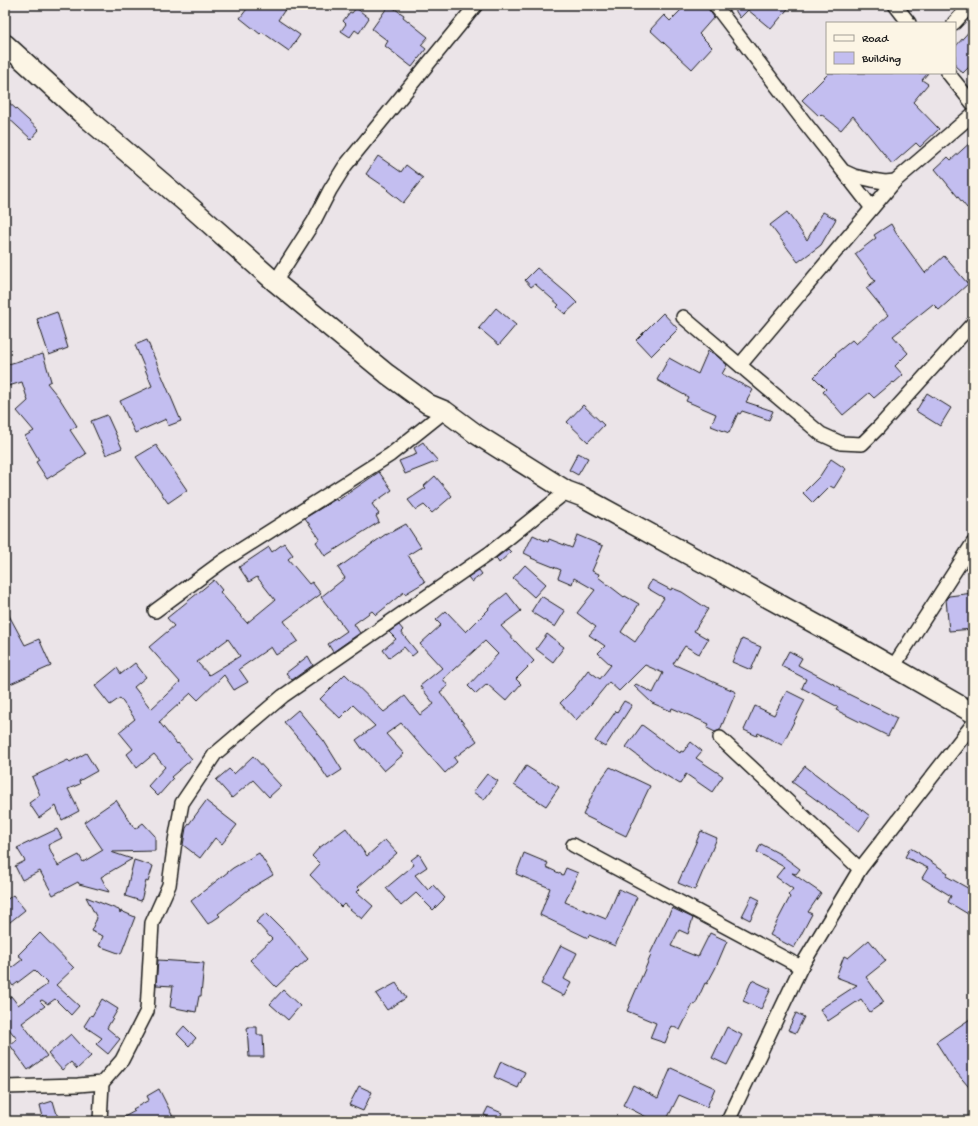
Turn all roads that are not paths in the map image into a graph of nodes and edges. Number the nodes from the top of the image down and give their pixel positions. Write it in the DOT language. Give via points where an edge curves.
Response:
graph roads {
  1 [pos="476,5"];
  2 [pos="715,5"];
  3 [pos="895,5"];
  4 [pos="972,5"];
  5 [pos="908,22"];
  6 [pos="955,22"];
  7 [pos="5,44"];
  8 [pos="949,74"];
  9 [pos="973,104"];
  10 [pos="973,114"];
  11 [pos="843,171"];
  12 [pos="895,181"];
  13 [pos="872,208"];
  14 [pos="275,282"];
  15 [pos="683,317"];
  16 [pos="973,323"];
  17 [pos="740,365"];
  18 [pos="445,412"];
  19 [pos="567,491"];
  20 [pos="973,543"];
  21 [pos="154,611"];
  22 [pos="893,667"];
  23 [pos="973,713"];
  24 [pos="973,724"];
  25 [pos="720,738"];
  26 [pos="573,845"];
  27 [pos="860,869"];
  28 [pos="801,967"];
  29 [pos="102,1083"];
  30 [pos="5,1087"];
  31 [pos="100,1121"];
  32 [pos="728,1121"];
  1 -- 14 [label="street" via="345,166"];
  2 -- 11 [label="street"];
  3 -- 5 [label="street"];
  4 -- 6 [label="street"];
  7 -- 14 [label="main road"];
  8 -- 9 [label="street"];
  10 -- 12 [label="street"];
  11 -- 12 [label="street" via="872,180"];
  11 -- 13 [label="street"];
  12 -- 13 [label="street"];
  13 -- 17 [label="street"];
  14 -- 18 [label="main road" via="386,374 428,404"];
  15 -- 17 [label="street"];
  16 -- 17 [label="street" via="862,444 841,443 821,434"];
  18 -- 19 [label="main road"];
  18 -- 21 [label="street" via="390,455 223,561"];
  19 -- 22 [label="main road" via="583,497"];
  19 -- 29 [label="street" via="491,552 284,696 214,754 182,803 169,885 152,923 147,1011 122,1060"];
  20 -- 22 [label="street"];
  22 -- 23 [label="main road"];
  24 -- 27 [label="street"];
  25 -- 27 [label="street"];
  26 -- 28 [label="street"];
  27 -- 28 [label="street"];
  28 -- 32 [label="street"];
  29 -- 30 [label="street"];
  29 -- 31 [label="street"];
}
